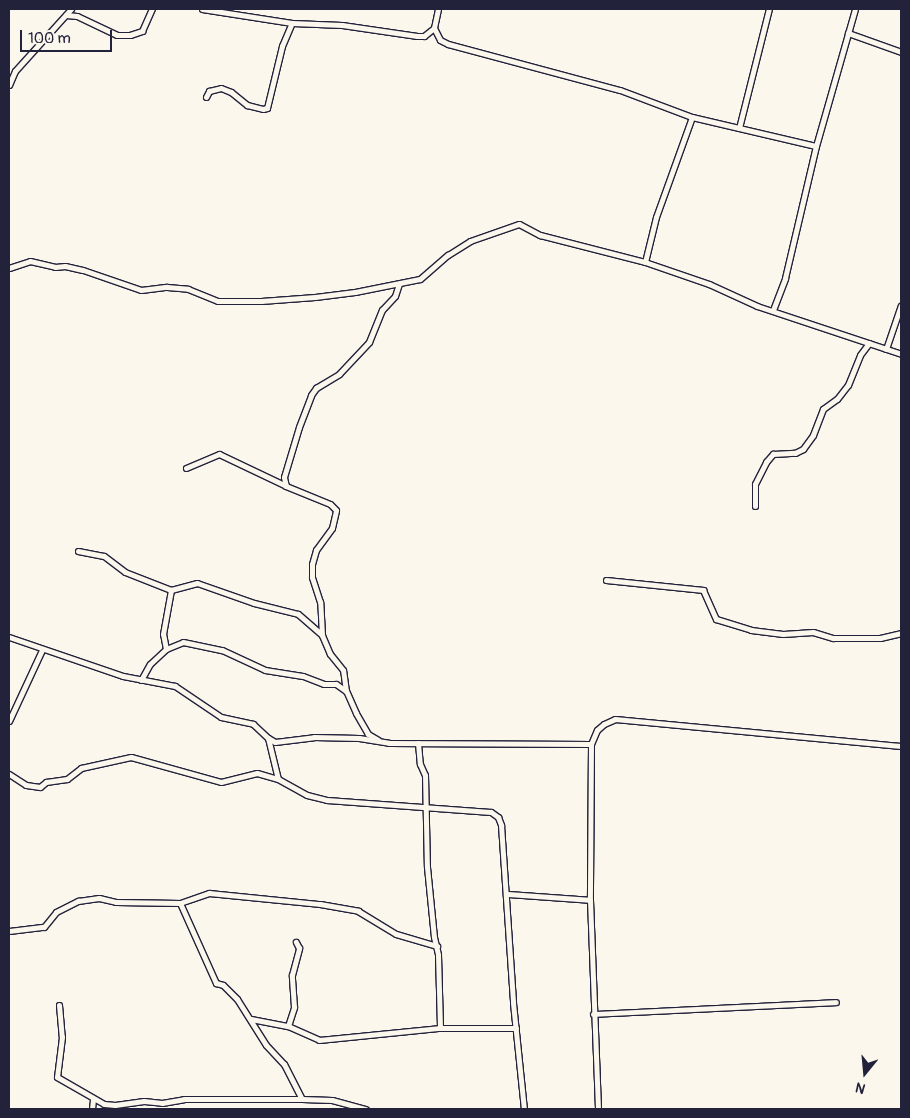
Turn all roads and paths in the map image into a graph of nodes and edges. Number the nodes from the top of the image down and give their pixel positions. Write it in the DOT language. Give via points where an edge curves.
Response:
graph roads {
  1 [pos="70,9"];
  2 [pos="152,9"];
  3 [pos="202,9"];
  4 [pos="438,9"];
  5 [pos="769,9"];
  6 [pos="854,9"];
  7 [pos="66,15"];
  8 [pos="292,23"];
  9 [pos="434,28"];
  10 [pos="848,34"];
  11 [pos="901,52"];
  12 [pos="9,85"];
  13 [pos="206,97"];
  14 [pos="692,117"];
  15 [pos="739,128"];
  16 [pos="816,146"];
  17 [pos="644,262"];
  18 [pos="9,268"];
  19 [pos="399,284"];
  20 [pos="901,305"];
  21 [pos="773,310"];
  22 [pos="869,343"];
  23 [pos="886,349"];
  24 [pos="901,354"];
  25 [pos="186,468"];
  26 [pos="286,486"];
  27 [pos="755,506"];
  28 [pos="78,552"];
  29 [pos="606,580"];
  30 [pos="171,590"];
  31 [pos="901,633"];
  32 [pos="322,635"];
  33 [pos="9,637"];
  34 [pos="166,649"];
  35 [pos="42,650"];
  36 [pos="141,680"];
  37 [pos="346,691"];
  38 [pos="9,721"];
  39 [pos="268,738"];
  40 [pos="380,741"];
  41 [pos="418,743"];
  42 [pos="591,744"];
  43 [pos="901,746"];
  44 [pos="9,774"];
  45 [pos="278,779"];
  46 [pos="425,806"];
  47 [pos="507,894"];
  48 [pos="590,900"];
  49 [pos="180,903"];
  50 [pos="9,931"];
  51 [pos="296,942"];
  52 [pos="437,946"];
  53 [pos="836,1002"];
  54 [pos="59,1006"];
  55 [pos="593,1014"];
  56 [pos="250,1019"];
  57 [pos="288,1026"];
  58 [pos="440,1028"];
  59 [pos="516,1028"];
  60 [pos="302,1099"];
  61 [pos="93,1100"];
  62 [pos="92,1109"];
  63 [pos="366,1109"];
  64 [pos="524,1109"];
  65 [pos="598,1109"];
  1 -- 7 [label="street"];
  2 -- 7 [label="street" via="142,31 130,35 117,35 78,16"];
  3 -- 8 [label="street"];
  4 -- 9 [label="street"];
  5 -- 15 [label="street"];
  6 -- 10 [label="street"];
  7 -- 12 [label="street" via="15,71"];
  8 -- 9 [label="street" via="342,24 417,36 424,36"];
  8 -- 13 [label="street" via="282,46 267,108 263,110 247,105 221,88 208,91"];
  9 -- 14 [label="street" via="440,40 448,44 620,90"];
  10 -- 11 [label="street"];
  10 -- 16 [label="street"];
  14 -- 15 [label="street"];
  14 -- 17 [label="street" via="656,217"];
  15 -- 16 [label="street"];
  16 -- 21 [label="street" via="785,278"];
  17 -- 19 [label="street" via="540,235 519,224 470,241 420,279"];
  17 -- 21 [label="street"];
  18 -- 19 [label="street" via="30,261 65,266 141,290 188,289 218,301 315,297"];
  19 -- 26 [label="street" via="395,296 382,310 369,342 339,374 316,388 311,395 288,462 284,477"];
  20 -- 23 [label="street"];
  21 -- 22 [label="street"];
  22 -- 23 [label="street"];
  22 -- 27 [label="street" via="860,355 848,386 838,399 823,409 813,436 804,449 795,454 773,454 766,462 755,484"];
  23 -- 24 [label="street"];
  25 -- 26 [label="street" via="219,454"];
  26 -- 32 [label="street" via="330,504 336,510 332,528 316,550 312,564 312,577 320,602"];
  28 -- 30 [label="street" via="104,556 125,572"];
  29 -- 31 [label="street" via="703,590 716,619 751,630 783,634 813,632 833,638 880,638"];
  30 -- 32 [label="street" via="197,583 298,614"];
  30 -- 34 [label="street" via="163,634"];
  32 -- 37 [label="street" via="330,654 343,670"];
  33 -- 35 [label="street"];
  34 -- 36 [label="street" via="150,664"];
  34 -- 37 [label="street" via="183,642 222,650 265,670 336,684"];
  35 -- 36 [label="street"];
  35 -- 38 [label="street"];
  36 -- 39 [label="street" via="175,686 221,717 253,724"];
  37 -- 40 [label="street" via="368,734"];
  39 -- 40 [label="street" via="275,742 314,737"];
  39 -- 45 [label="street"];
  40 -- 41 [label="street"];
  41 -- 42 [label="street"];
  41 -- 46 [label="street" via="420,764 425,775"];
  42 -- 43 [label="street" via="597,730 615,719"];
  42 -- 48 [label="street"];
  44 -- 45 [label="street" via="26,785 40,787 46,782 67,779 80,768 130,757 221,782 257,773"];
  45 -- 46 [label="street" via="307,795 327,800"];
  46 -- 47 [label="street" via="491,812 498,817"];
  46 -- 52 [label="street" via="428,876"];
  47 -- 48 [label="street"];
  47 -- 59 [label="street"];
  48 -- 55 [label="street"];
  49 -- 50 [label="street" via="116,902 99,898 78,901 56,912 44,927"];
  49 -- 52 [label="street" via="209,893 320,904 358,911 396,934"];
  49 -- 56 [label="street" via="216,982 237,999"];
  51 -- 57 [label="street" via="299,948 292,975 294,1007"];
  52 -- 58 [label="street"];
  53 -- 55 [label="street"];
  54 -- 61 [label="street" via="62,1037 57,1077"];
  55 -- 65 [label="street"];
  56 -- 57 [label="street"];
  56 -- 60 [label="street" via="266,1045 284,1064"];
  57 -- 58 [label="street" via="319,1040"];
  58 -- 59 [label="street"];
  59 -- 64 [label="street"];
  60 -- 61 [label="street" via="184,1099 115,1105"];
  60 -- 63 [label="street" via="332,1100"];
  61 -- 62 [label="street"];
}
